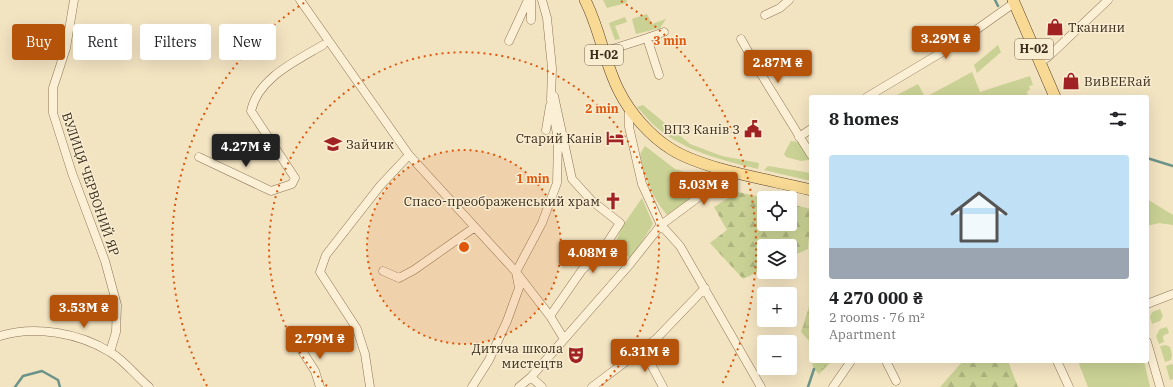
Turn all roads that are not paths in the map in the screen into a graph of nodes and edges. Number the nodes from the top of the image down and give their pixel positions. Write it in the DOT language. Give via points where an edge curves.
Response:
graph roads {
  1 [pos="74,0"];
  2 [pos="300,0"];
  3 [pos="528,0"];
  4 [pos="531,0"];
  5 [pos="542,0"];
  6 [pos="585,0"];
  7 [pos="789,0"];
  8 [pos="1108,0"];
  9 [pos="1014,1"];
  10 [pos="765,15"];
  11 [pos="531,20"];
  12 [pos="664,32"];
  13 [pos="647,38"];
  14 [pos="741,39"];
  15 [pos="509,41"];
  16 [pos="323,45"];
  17 [pos="603,52"];
  18 [pos="1039,62"];
  19 [pos="659,75"];
  20 [pos="551,88"];
  21 [pos="870,95"];
  22 [pos="1053,95"];
  23 [pos="551,100"];
  24 [pos="629,108"];
  25 [pos="546,130"];
  26 [pos="809,130"];
  27 [pos="799,137"];
  28 [pos="809,152"];
  29 [pos="409,155"];
  30 [pos="199,157"];
  31 [pos="734,171"];
  32 [pos="809,190"];
  33 [pos="661,225"];
  34 [pos="476,226"];
  35 [pos="382,271"];
  36 [pos="516,272"];
  37 [pos="705,288"];
  38 [pos="1173,294"];
  39 [pos="1149,303"];
  40 [pos="550,316"];
  41 [pos="0,336"];
  42 [pos="564,338"];
  43 [pos="297,342"];
  44 [pos="1149,349"];
  45 [pos="641,350"];
  46 [pos="110,352"];
  47 [pos="850,363"];
  48 [pos="887,363"];
  49 [pos="1058,363"];
  50 [pos="531,377"];
  51 [pos="896,381"];
  52 [pos="149,387"];
  53 [pos="320,387"];
  54 [pos="370,387"];
  55 [pos="472,387"];
  56 [pos="519,387"];
  57 [pos="542,387"];
  58 [pos="592,387"];
  59 [pos="663,387"];
  60 [pos="761,387"];
  61 [pos="833,387"];
  62 [pos="1069,387"];
  63 [pos="1160,387"];
  1 -- 46 [label="street, ВУЛИЦЯ ЧЕРВОНИЙ ЯР" via="66,48 53,88 53,113 72,173 105,260 117,305 116,332"];
  2 -- 29 [label="street"];
  3 -- 15 [label="street"];
  4 -- 11 [label="street"];
  5 -- 20 [label="street" via="547,18 552,68"];
  6 -- 17 [label="main road, Н-02"];
  7 -- 10 [label="street" via="780,8"];
  8 -- 18 [label="street" via="1048,57"];
  9 -- 18 [label="main road, Н-02"];
  9 -- 21 [label="street" via="959,42"];
  12 -- 13 [label="street"];
  13 -- 17 [label="street"];
  13 -- 19 [label="street"];
  14 -- 27 [label="street"];
  16 -- 30 [label="street" via="279,71 254,99 251,111 296,178 292,184 271,190"];
  17 -- 24 [label="main road, Н-02"];
  18 -- 22 [label="main road, Н-02"];
  20 -- 23 [label="street"];
  20 -- 40 [label="street" via="557,104 572,179 592,201 620,223 604,248 582,270"];
  23 -- 25 [label="street"];
  23 -- 36 [label="street" via="558,140 557,183 542,223"];
  24 -- 31 [label="main road, Н-02" via="652,133 672,149"];
  24 -- 33 [label="street" via="629,127 642,184"];
  26 -- 27 [label="street"];
  27 -- 28 [label="street"];
  29 -- 34 [label="street"];
  29 -- 54 [label="street" via="380,186 326,255 320,272 357,329 365,354"];
  31 -- 32 [label="main road, Н-02"];
  31 -- 33 [label="street"];
  33 -- 37 [label="street" via="680,246"];
  33 -- 42 [label="street"];
  34 -- 35 [label="street" via="399,278"];
  34 -- 36 [label="street"];
  36 -- 40 [label="street"];
  36 -- 55 [label="street" via="519,288 507,321 489,360"];
  37 -- 45 [label="street" via="656,339"];
  37 -- 60 [label="street"];
  38 -- 39 [label="street"];
  40 -- 42 [label="street"];
  41 -- 46 [label="street" via="16,331 43,332 78,338"];
  42 -- 50 [label="street"];
  43 -- 53 [label="street" via="315,370"];
  44 -- 63 [label="street"];
  45 -- 58 [label="street"];
  45 -- 59 [label="street"];
  46 -- 52 [label="street"];
  47 -- 61 [label="street"];
  48 -- 51 [label="street"];
  49 -- 62 [label="street"];
  50 -- 56 [label="street"];
  50 -- 57 [label="street"];
}
